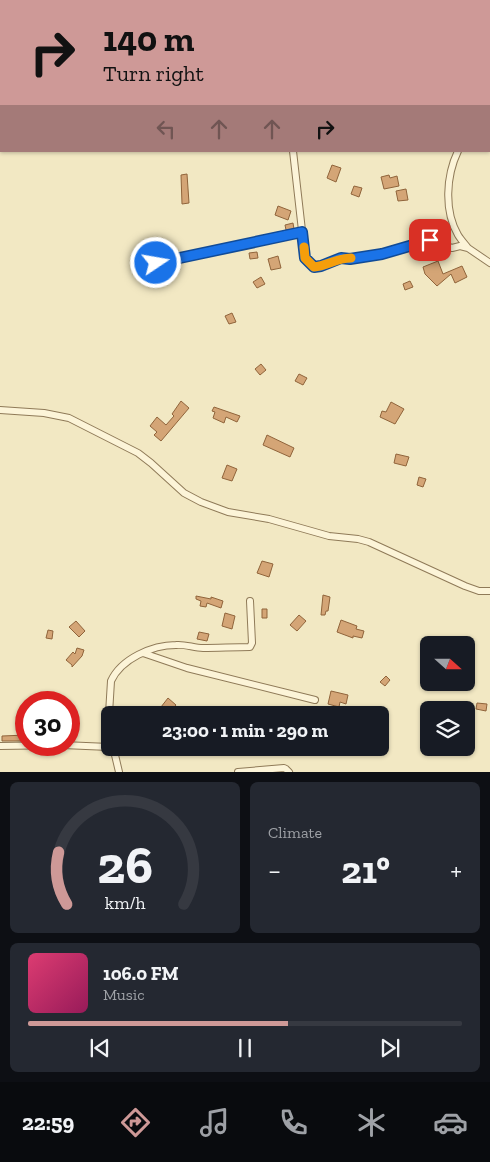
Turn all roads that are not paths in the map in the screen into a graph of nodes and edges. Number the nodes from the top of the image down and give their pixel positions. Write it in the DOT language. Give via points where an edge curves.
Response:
graph roads {
  1 [pos="293,152"];
  2 [pos="458,152"];
  3 [pos="302,232"];
  4 [pos="468,248"];
  5 [pos="156,263"];
  6 [pos="490,263"];
  7 [pos="0,410"];
  8 [pos="490,591"];
  9 [pos="250,601"];
  10 [pos="143,653"];
  11 [pos="315,700"];
  12 [pos="110,706"];
  13 [pos="0,746"];
  14 [pos="101,747"];
  15 [pos="115,756"];
  16 [pos="119,772"];
  17 [pos="238,772"];
  18 [pos="289,772"];
  1 -- 3 [label="street"];
  2 -- 4 [label="street" via="448,192 449,206 458,236"];
  3 -- 4 [label="street" via="305,258 314,267 341,258 382,254 430,240 452,248"];
  3 -- 5 [label="street"];
  4 -- 6 [label="street"];
  7 -- 8 [label="street" via="69,418 138,453 184,493 228,512 269,518 329,536 369,542 465,586"];
  9 -- 10 [label="street" via="250,647 170,645"];
  10 -- 11 [label="street" via="187,668"];
  10 -- 12 [label="street" via="115,672 111,681"];
  13 -- 14 [label="street"];
  15 -- 16 [label="street"];
  17 -- 18 [label="street" via="286,768"];
}
